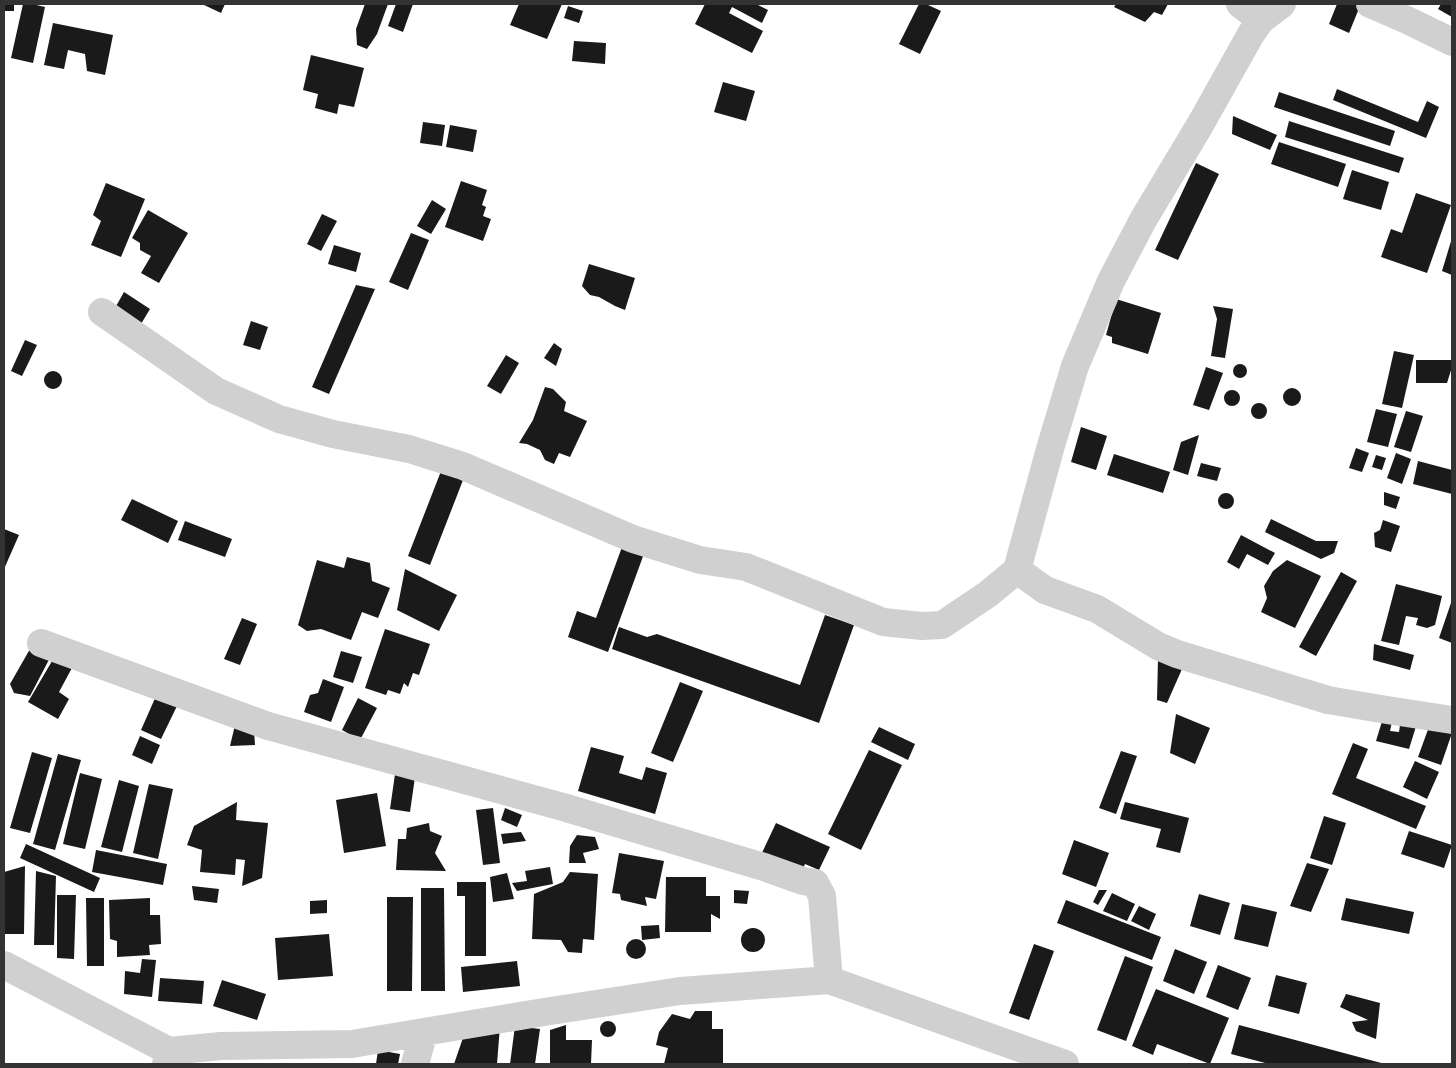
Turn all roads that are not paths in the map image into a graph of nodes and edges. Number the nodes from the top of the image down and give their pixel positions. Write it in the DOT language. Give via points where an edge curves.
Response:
graph roads {
  1 [pos="1370,4"];
  2 [pos="1261,9"];
  3 [pos="1452,42"];
  4 [pos="102,312"];
  5 [pos="1017,570"];
  6 [pos="42,643"];
  7 [pos="1452,720"];
  8 [pos="4,966"];
  9 [pos="829,980"];
  10 [pos="424,1032"];
  11 [pos="167,1058"];
  12 [pos="415,1064"];
  13 [pos="1065,1064"];
  1 -- 3 [label="street"];
  2 -- 5 [label="street" via="1251,34 1111,280 1075,366"];
  4 -- 5 [label="street" via="216,391 279,419 333,434 409,448 463,466 633,539 700,560 746,567 884,622 942,625"];
  5 -- 7 [label="street" via="1045,590 1097,609 1177,654 1328,700"];
  6 -- 9 [label="street" via="268,726 563,807 815,883 822,896"];
  8 -- 11 [label="street"];
  9 -- 10 [label="street" via="680,991"];
  9 -- 13 [label="street"];
  10 -- 11 [label="street" via="352,1044 221,1046"];
  10 -- 12 [label="street"];
}
